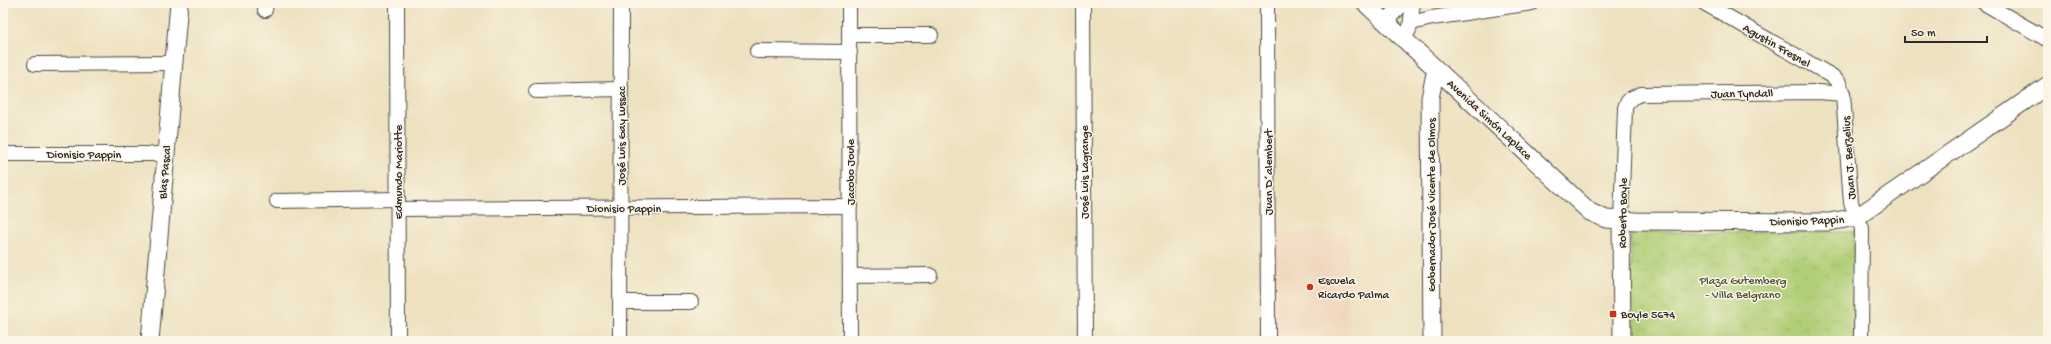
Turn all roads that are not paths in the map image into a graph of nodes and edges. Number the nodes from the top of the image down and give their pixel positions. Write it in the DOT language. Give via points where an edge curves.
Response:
graph roads {
  1 [pos="179,3"];
  2 [pos="397,3"];
  3 [pos="621,3"];
  4 [pos="849,3"];
  5 [pos="1083,3"];
  6 [pos="1267,3"];
  7 [pos="1365,3"];
  8 [pos="1404,3"];
  9 [pos="1413,3"];
  10 [pos="1532,3"];
  11 [pos="1704,3"];
  12 [pos="1987,4"];
  13 [pos="1385,22"];
  14 [pos="1411,24"];
  15 [pos="850,35"];
  16 [pos="931,36"];
  17 [pos="1403,39"];
  18 [pos="2048,40"];
  19 [pos="757,51"];
  20 [pos="850,52"];
  21 [pos="173,63"];
  22 [pos="35,64"];
  23 [pos="1436,70"];
  24 [pos="1820,70"];
  25 [pos="2048,85"];
  26 [pos="621,89"];
  27 [pos="536,91"];
  28 [pos="1813,92"];
  29 [pos="1641,94"];
  30 [pos="1844,94"];
  31 [pos="3,154"];
  32 [pos="166,154"];
  33 [pos="277,200"];
  34 [pos="398,204"];
  35 [pos="850,206"];
  36 [pos="621,208"];
  37 [pos="1857,217"];
  38 [pos="1621,220"];
  39 [pos="930,275"];
  40 [pos="850,276"];
  41 [pos="621,302"];
  42 [pos="691,302"];
  43 [pos="150,341"];
  44 [pos="398,341"];
  45 [pos="620,341"];
  46 [pos="850,341"];
  47 [pos="1085,341"];
  48 [pos="1268,341"];
  49 [pos="1432,341"];
  50 [pos="1622,341"];
  51 [pos="1861,341"];
  1 -- 21 [label="main road, Blas Pascal"];
  2 -- 34 [label="street, Edmundo Mariotte"];
  3 -- 26 [label="street, José Luis Gay Lussac"];
  4 -- 15 [label="street, Jacobo Joule"];
  5 -- 47 [label="street, José Luis Lagrange"];
  6 -- 48 [label="street, Juan D´alembert"];
  7 -- 13 [label="main road, Avenida Simón Laplace"];
  8 -- 13 [label="street"];
  9 -- 14 [label="street"];
  10 -- 14 [label="street" via="1432,18"];
  11 -- 24 [label="street, Agustin Fresnel"];
  12 -- 18 [label="street"];
  13 -- 17 [label="main road, Avenida Simón Laplace"];
  14 -- 17 [label="street"];
  15 -- 16 [label="street"];
  15 -- 20 [label="street, Jacobo Joule"];
  17 -- 23 [label="main road, Avenida Simón Laplace"];
  19 -- 20 [label="street"];
  20 -- 35 [label="street, Jacobo Joule"];
  21 -- 22 [label="street"];
  21 -- 32 [label="main road, Blas Pascal"];
  23 -- 38 [label="main road, Avenida Simón Laplace" via="1590,212 1600,218"];
  23 -- 49 [label="main road, Gobernador José Vicente de Olmos" via="1430,98"];
  24 -- 28 [label="street" via="1825,77 1825,83"];
  24 -- 30 [label="street, Agustin Fresnel" via="1836,80"];
  25 -- 37 [label="main road, Dionisio Pappin"];
  26 -- 27 [label="street"];
  26 -- 36 [label="street, José Luis Gay Lussac"];
  28 -- 29 [label="street, Juan Tyndall"];
  28 -- 30 [label="street, Juan Tyndall"];
  29 -- 38 [label="street, Roberto Boyle" via="1626,102 1625,108"];
  30 -- 37 [label="street, Juan J. Berzelius" via="1851,204"];
  31 -- 32 [label="street, Dionisio Pappin"];
  32 -- 43 [label="main road, Blas Pascal"];
  33 -- 34 [label="street, Dionisio Pappin"];
  34 -- 36 [label="street, Dionisio Pappin"];
  34 -- 44 [label="street, Edmundo Mariotte"];
  35 -- 36 [label="street, Dionisio Pappin"];
  35 -- 40 [label="street, Jacobo Joule"];
  36 -- 41 [label="street, José Luis Gay Lussac"];
  37 -- 38 [label="main road, Dionisio Pappin" via="1829,222"];
  37 -- 51 [label="street, Juan J. Berzelius" via="1862,228"];
  38 -- 50 [label="main road, Roberto Boyle"];
  39 -- 40 [label="street"];
  40 -- 46 [label="street, Jacobo Joule"];
  41 -- 42 [label="street"];
  41 -- 45 [label="street, José Luis Gay Lussac"];
}
